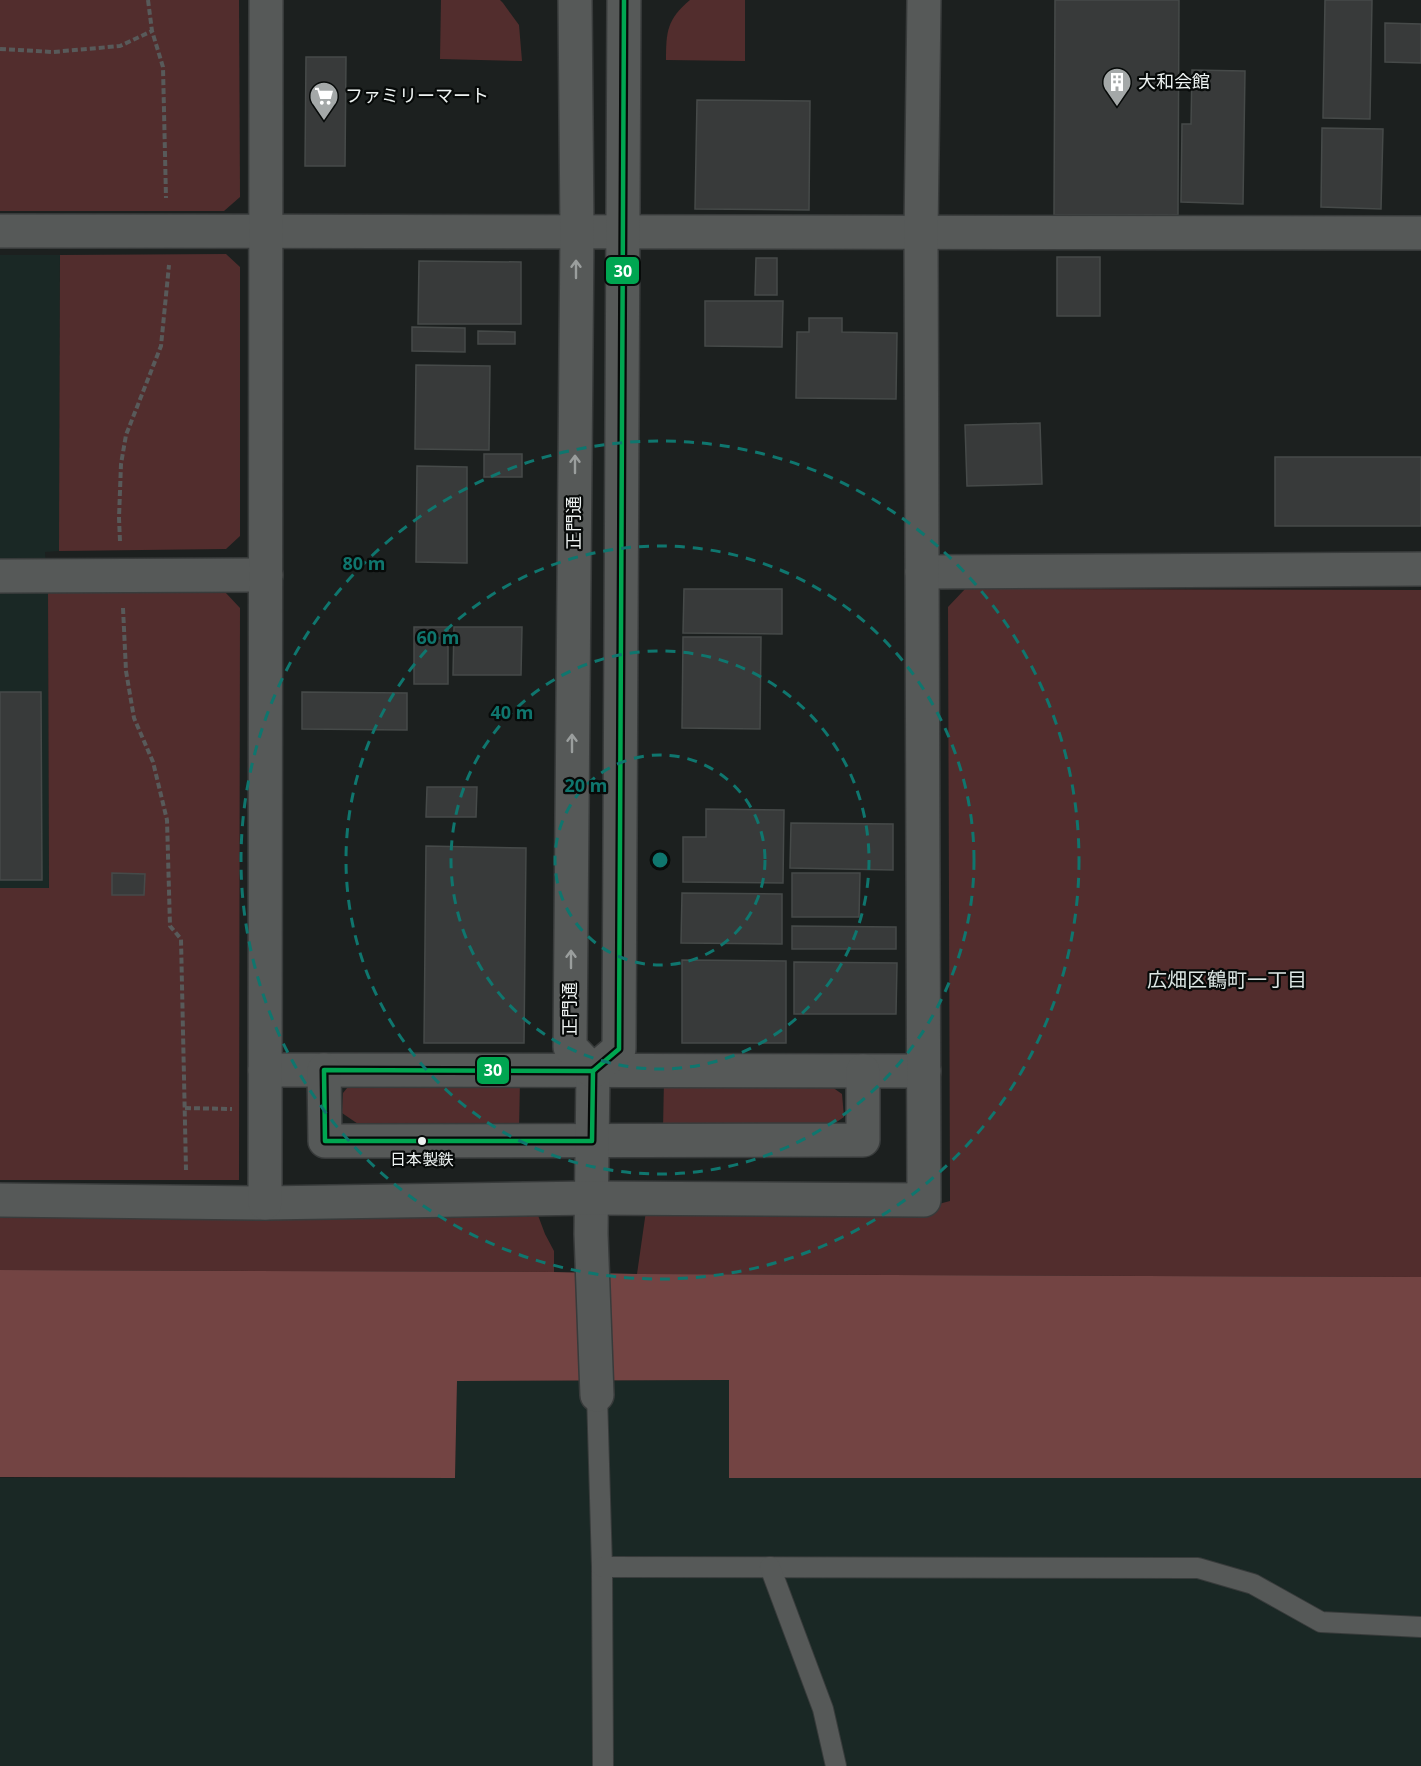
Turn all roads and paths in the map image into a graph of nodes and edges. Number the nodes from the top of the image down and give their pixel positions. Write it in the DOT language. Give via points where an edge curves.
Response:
graph roads {
  1 [pos="266,0"];
  2 [pos="575,0"];
  3 [pos="624,0"];
  4 [pos="924,0"];
  5 [pos="152,30"];
  6 [pos="0,49"];
  7 [pos="0,231"];
  8 [pos="266,231"];
  9 [pos="577,232"];
  10 [pos="623,232"];
  11 [pos="921,233"];
  12 [pos="1421,233"];
  13 [pos="1421,569"];
  14 [pos="922,572"];
  15 [pos="266,575"];
  16 [pos="0,576"];
  17 [pos="265,1070"];
  18 [pos="324,1070"];
  19 [pos="593,1071"];
  20 [pos="863,1071"];
  21 [pos="924,1071"];
  22 [pos="185,1108"];
  23 [pos="265,1110"];
  24 [pos="592,1142"];
  25 [pos="591,1198"];
  26 [pos="0,1200"];
  27 [pos="265,1203"];
  28 [pos="597,1395"];
  29 [pos="602,1567"];
  30 [pos="770,1567"];
  31 [pos="1421,1627"];
  32 [pos="603,1766"];
  33 [pos="836,1766"];
  1 -- 8 [label="street"];
  2 -- 9 [label="street, 正門通"];
  3 -- 10 [label="street"];
  4 -- 11 [label="street"];
  5 -- 6 [label="path" via="120,46 52,52"];
  7 -- 8 [label="street"];
  8 -- 9 [label="street"];
  8 -- 15 [label="street"];
  9 -- 10 [label="street"];
  19 -- 9 [label="street, 正門通, one-way" via="570,1047"];
  10 -- 11 [label="street"];
  10 -- 19 [label="street" via="619,1049"];
  11 -- 12 [label="street"];
  11 -- 14 [label="street"];
  13 -- 14 [label="street"];
  14 -- 21 [label="street"];
  15 -- 16 [label="street"];
  15 -- 17 [label="street"];
  17 -- 18 [label="street"];
  17 -- 23 [label="street"];
  18 -- 19 [label="street"];
  18 -- 24 [label="street" via="325,1142"];
  19 -- 20 [label="street"];
  19 -- 24 [label="street"];
  20 -- 21 [label="street"];
  20 -- 24 [label="street" via="863,1140"];
  21 -- 25 [label="street" via="924,1200"];
  22 -- 23 [label="path"];
  23 -- 27 [label="street"];
  24 -- 25 [label="street"];
  25 -- 27 [label="street"];
  25 -- 28 [label="street"];
  26 -- 27 [label="street"];
  28 -- 29 [label="lane"];
  29 -- 30 [label="lane"];
  29 -- 32 [label="lane"];
  30 -- 31 [label="lane" via="1198,1568 1253,1584 1321,1622"];
  30 -- 33 [label="lane" via="823,1709"];
}
